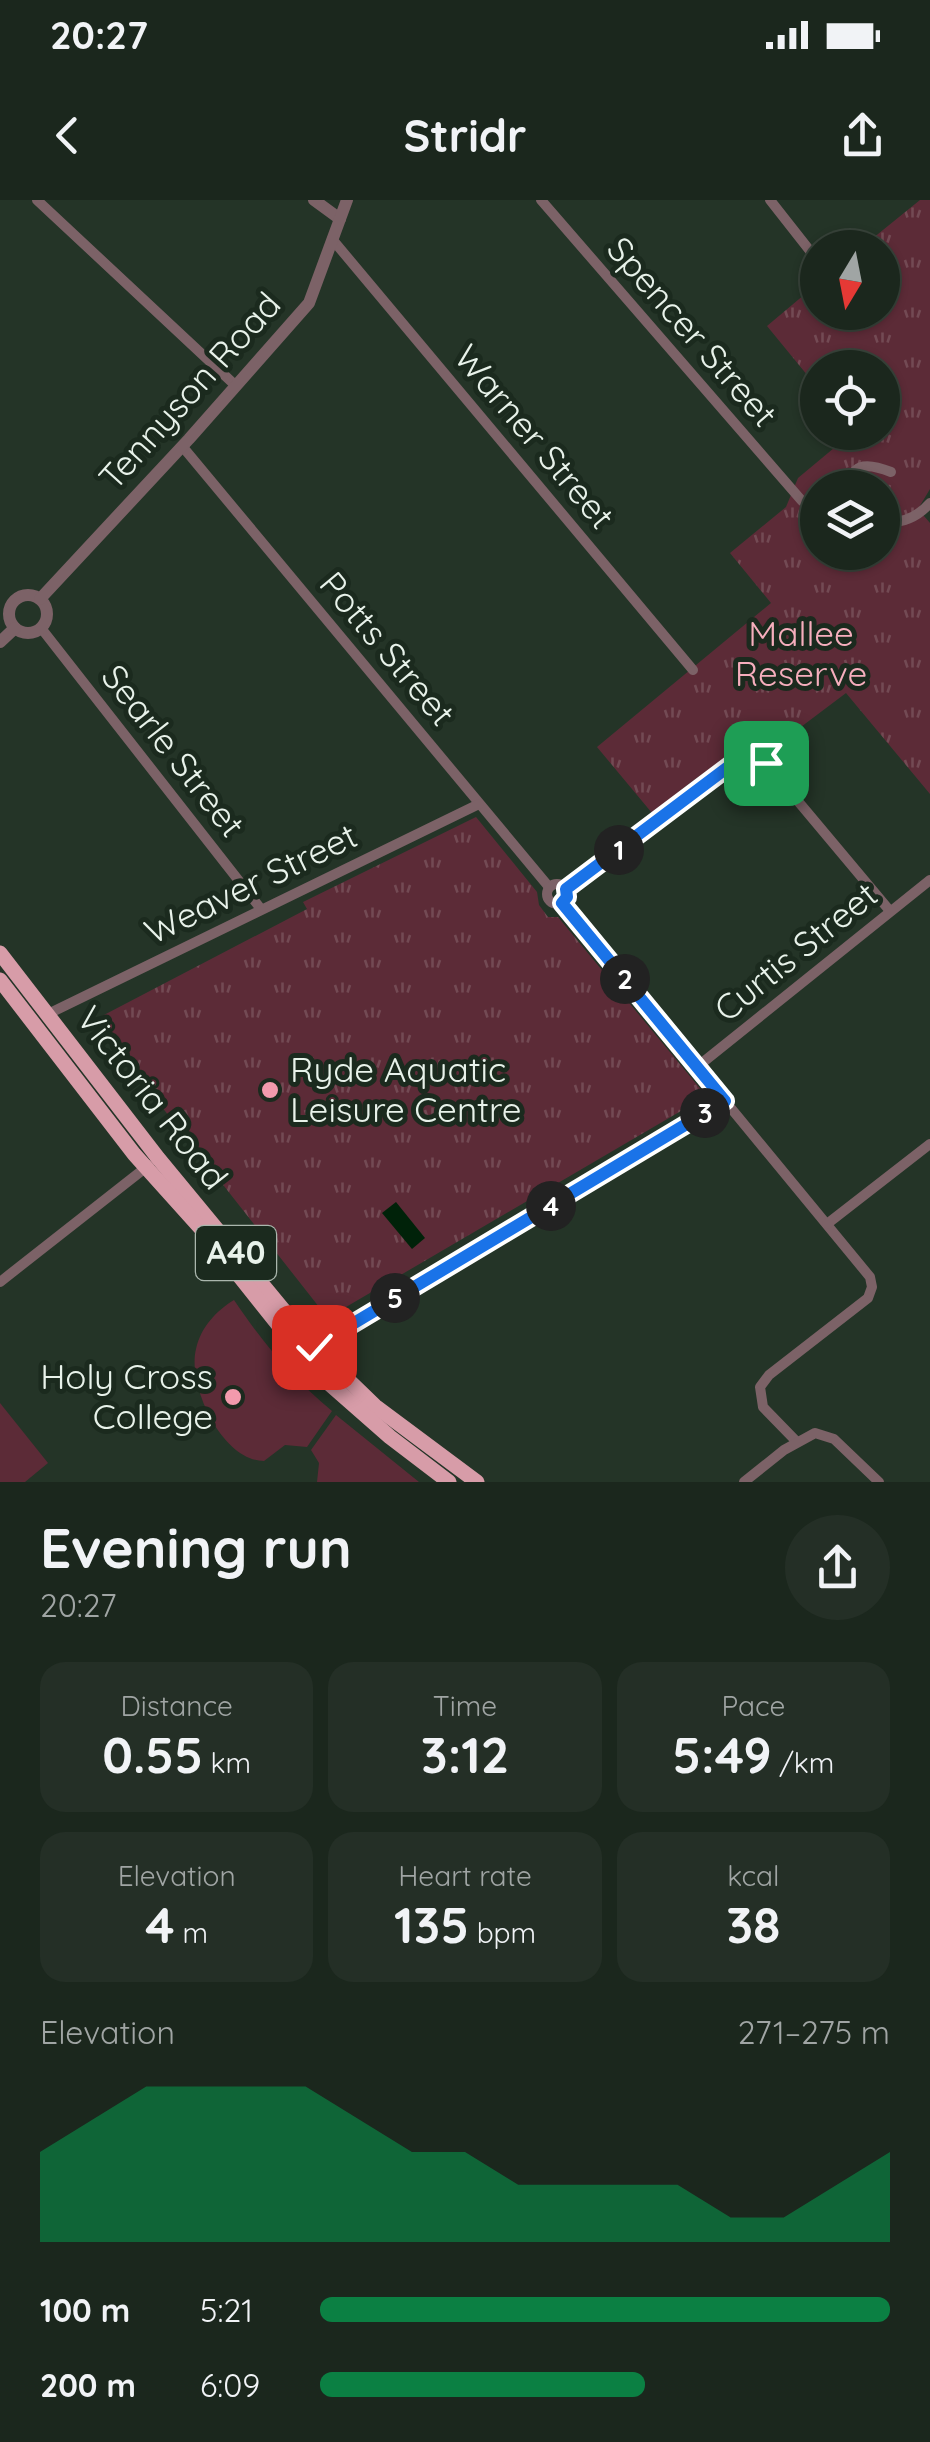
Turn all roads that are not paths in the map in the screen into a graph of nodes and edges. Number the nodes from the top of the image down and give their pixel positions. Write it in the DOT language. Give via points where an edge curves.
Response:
graph roads {
  1 [pos="37,200"];
  2 [pos="314,200"];
  3 [pos="347,200"];
  4 [pos="541,200"];
  5 [pos="770,200"];
  6 [pos="340,219"];
  7 [pos="800,238"];
  8 [pos="332,239"];
  9 [pos="235,385"];
  10 [pos="182,446"];
  11 [pos="855,470"];
  12 [pos="886,470"];
  13 [pos="800,499"];
  14 [pos="930,503"];
  15 [pos="900,521"];
  16 [pos="40,599"];
  17 [pos="15,628"];
  18 [pos="41,628"];
  19 [pos="0,642"];
  20 [pos="693,670"];
  21 [pos="479,804"];
  22 [pos="930,880"];
  23 [pos="550,887"];
  24 [pos="566,889"];
  25 [pos="562,903"];
  26 [pos="262,909"];
  27 [pos="890,912"];
  28 [pos="0,953"];
  29 [pos="0,980"];
  30 [pos="48,1014"];
  31 [pos="697,1068"];
  32 [pos="725,1101"];
  33 [pos="930,1144"];
  34 [pos="152,1163"];
  35 [pos="828,1224"];
  36 [pos="0,1282"];
  37 [pos="314,1347"];
  38 [pos="797,1442"];
  39 [pos="449,1482"];
  40 [pos="477,1482"];
  41 [pos="744,1482"];
  42 [pos="879,1482"];
  1 -- 9 [label="street"];
  2 -- 6 [label="street"];
  3 -- 6 [label="street, Tennyson Road"];
  4 -- 13 [label="street, Spencer Street"];
  5 -- 7 [label="street"];
  6 -- 8 [label="street, Tennyson Road"];
  8 -- 9 [label="street, Tennyson Road" via="309,303"];
  8 -- 20 [label="street, Warner Street"];
  9 -- 10 [label="street, Tennyson Road"];
  10 -- 16 [label="street, Tennyson Road"];
  10 -- 21 [label="street, Potts Street"];
  11 -- 12 [label="street" via="870,464"];
  14 -- 15 [label="street"];
  16 -- 17 [label="street" via="22,596 11,605"];
  16 -- 18 [label="street" via="46,609"];
  17 -- 18 [label="street"];
  17 -- 19 [label="street"];
  18 -- 26 [label="street, Searle Street"];
  21 -- 23 [label="street, Potts Street"];
  21 -- 26 [label="street, Weaver Street"];
  22 -- 27 [label="street, Curtis Street"];
  23 -- 24 [label="street"];
  23 -- 25 [label="street" via="550,901"];
  24 -- 25 [label="street"];
  24 -- 27 [label="street" via="740,758 754,756"];
  25 -- 31 [label="street"];
  26 -- 30 [label="street, Weaver Street"];
  27 -- 31 [label="street, Curtis Street"];
  28 -- 30 [label="highway, Victoria Road / A40"];
  29 -- 34 [label="highway, Victoria Road / A40"];
  30 -- 34 [label="highway, Victoria Road / A40"];
  31 -- 32 [label="street"];
  32 -- 35 [label="street"];
  32 -- 37 [label="street"];
  33 -- 35 [label="street"];
  34 -- 36 [label="street"];
  34 -- 37 [label="highway, Victoria Road / A40"];
  34 -- 39 [label="highway, Victoria Road / A40" via="316,1372"];
  35 -- 38 [label="street" via="868,1272 872,1287 868,1298 760,1387 762,1407"];
  37 -- 40 [label="highway, Victoria Road / A40" via="375,1406"];
  38 -- 41 [label="street"];
  38 -- 42 [label="street" via="815,1433 830,1436"];
}
